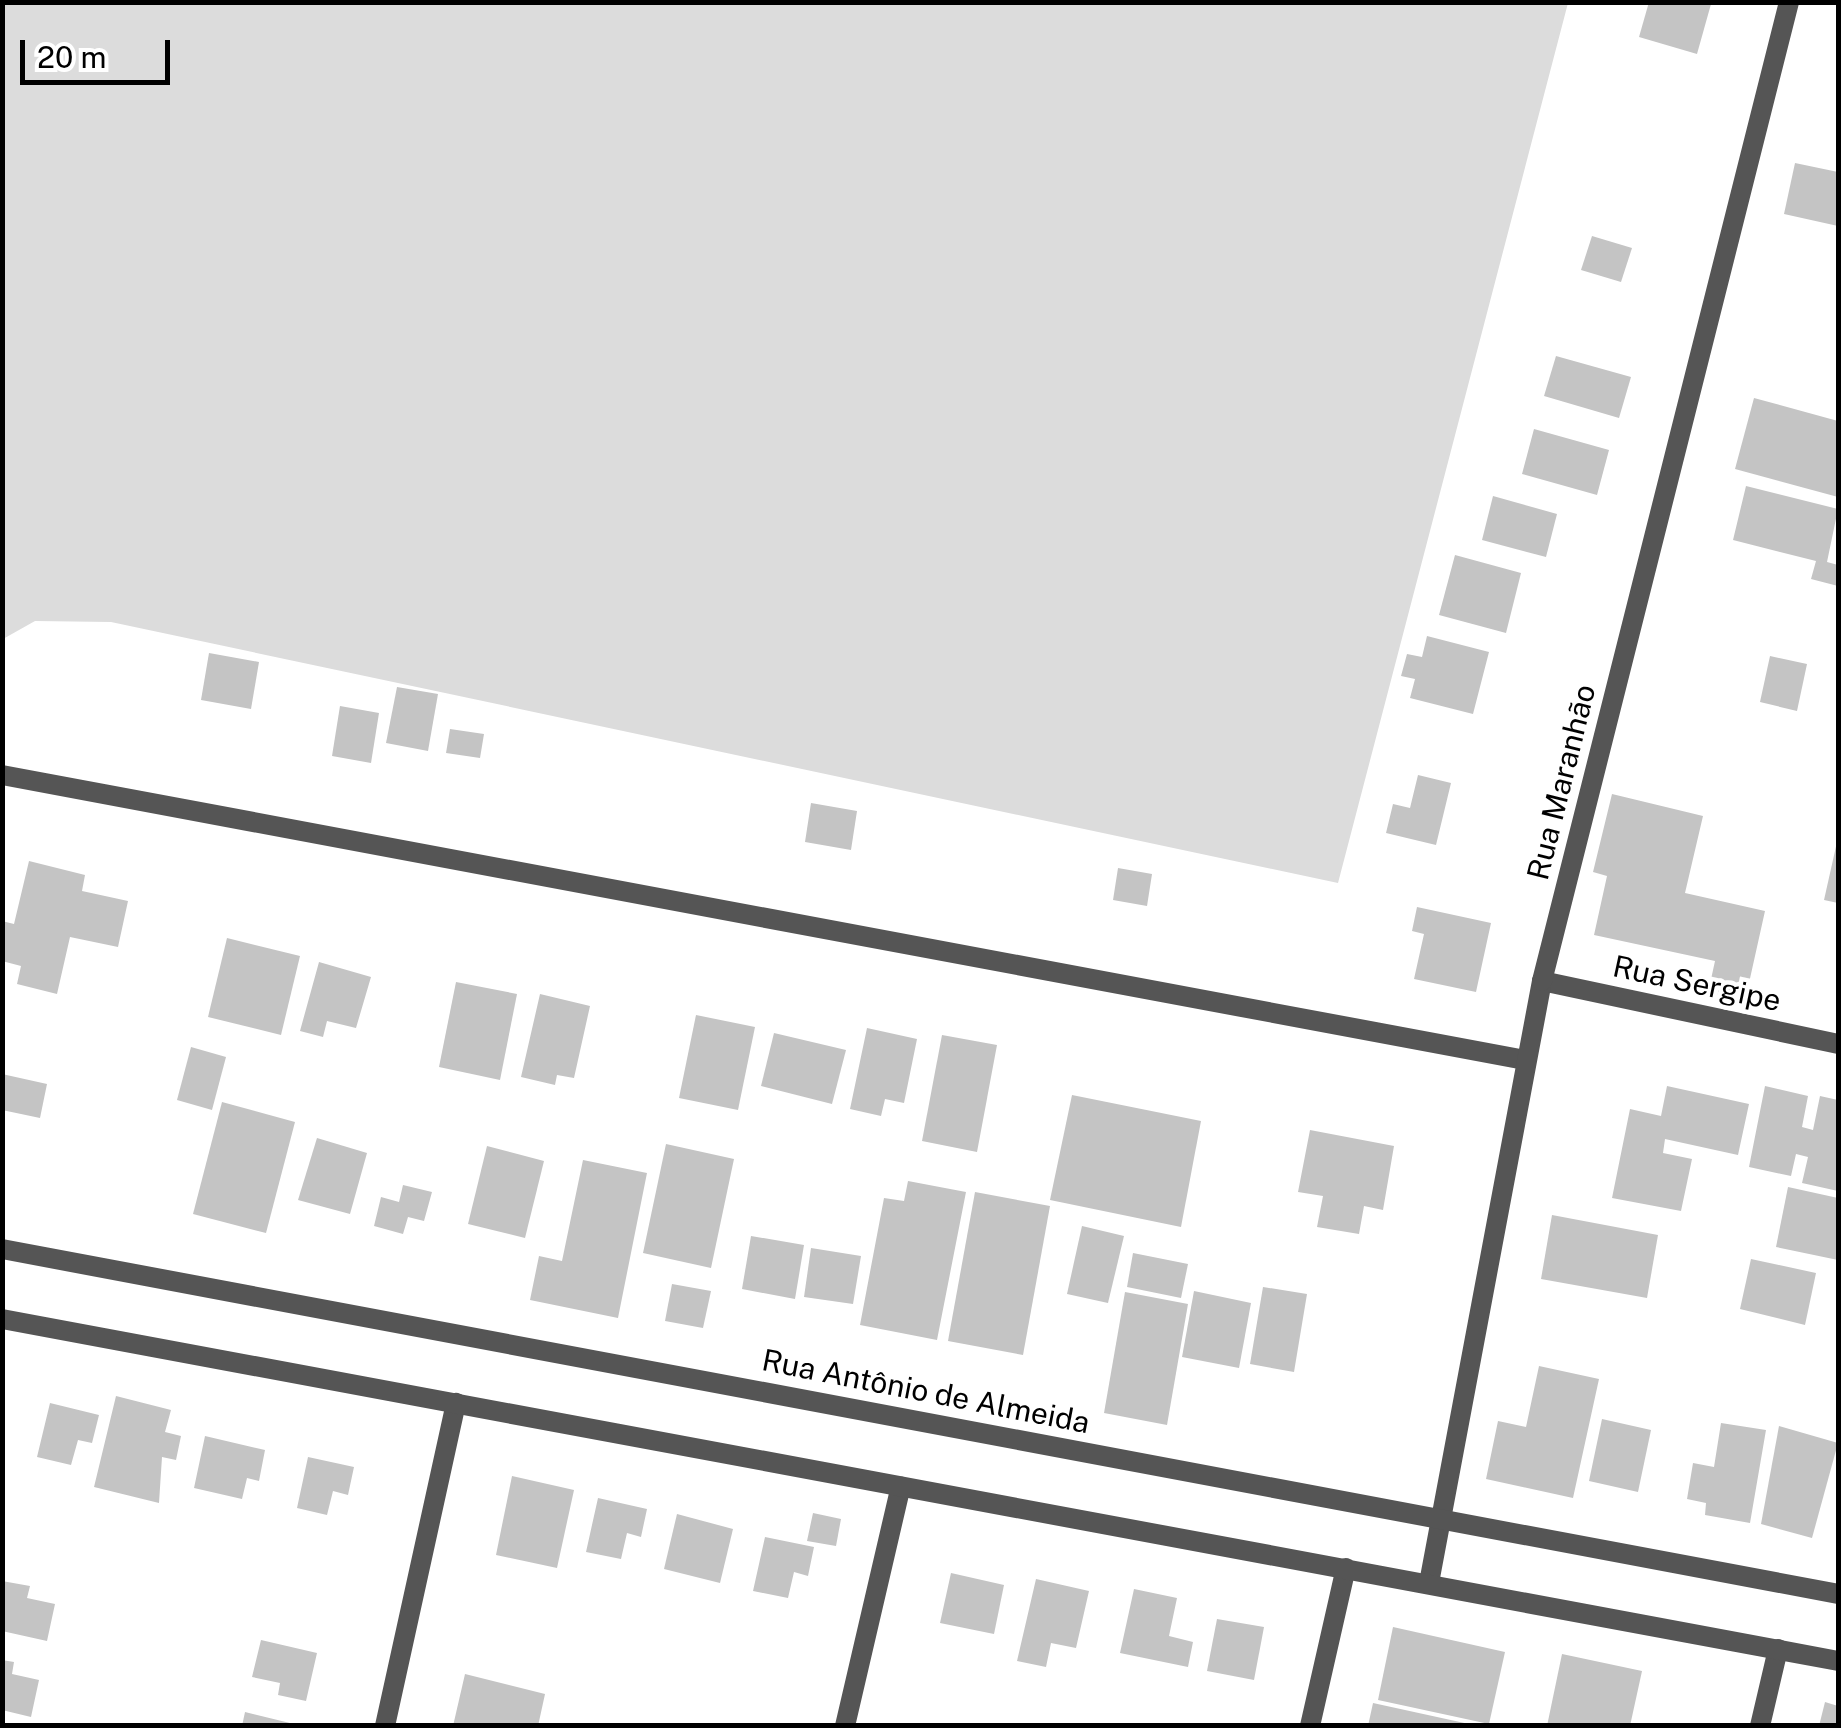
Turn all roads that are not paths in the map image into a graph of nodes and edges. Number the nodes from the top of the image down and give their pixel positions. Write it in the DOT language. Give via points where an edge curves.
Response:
graph roads {
  1 [pos="1789,2"];
  2 [pos="2,774"];
  3 [pos="1542,981"];
  4 [pos="1838,1044"];
  5 [pos="1525,1060"];
  6 [pos="2,1248"];
  7 [pos="2,1319"];
  8 [pos="456,1402"];
  9 [pos="901,1486"];
  10 [pos="1441,1518"];
  11 [pos="1346,1568"];
  12 [pos="1429,1584"];
  13 [pos="1838,1594"];
  14 [pos="1778,1650"];
  15 [pos="1838,1661"];
  16 [pos="386,1726"];
  17 [pos="845,1726"];
  18 [pos="1310,1726"];
  19 [pos="1760,1726"];
  1 -- 3 [label="street, Rua Maranhão"];
  2 -- 5 [label="street"];
  3 -- 4 [label="street, Rua Sergipe"];
  3 -- 5 [label="street, Rua Maranhão"];
  5 -- 10 [label="street, Rua Maranhão"];
  6 -- 10 [label="street, Rua Antônio de Almeida"];
  7 -- 8 [label="street"];
  8 -- 9 [label="street"];
  8 -- 16 [label="street"];
  9 -- 11 [label="street"];
  9 -- 17 [label="street"];
  10 -- 12 [label="street, Rua Maranhão"];
  10 -- 13 [label="street, Rua Antônio de Almeida"];
  11 -- 12 [label="street"];
  11 -- 18 [label="street"];
  12 -- 14 [label="street"];
  14 -- 15 [label="street"];
  14 -- 19 [label="street"];
}
